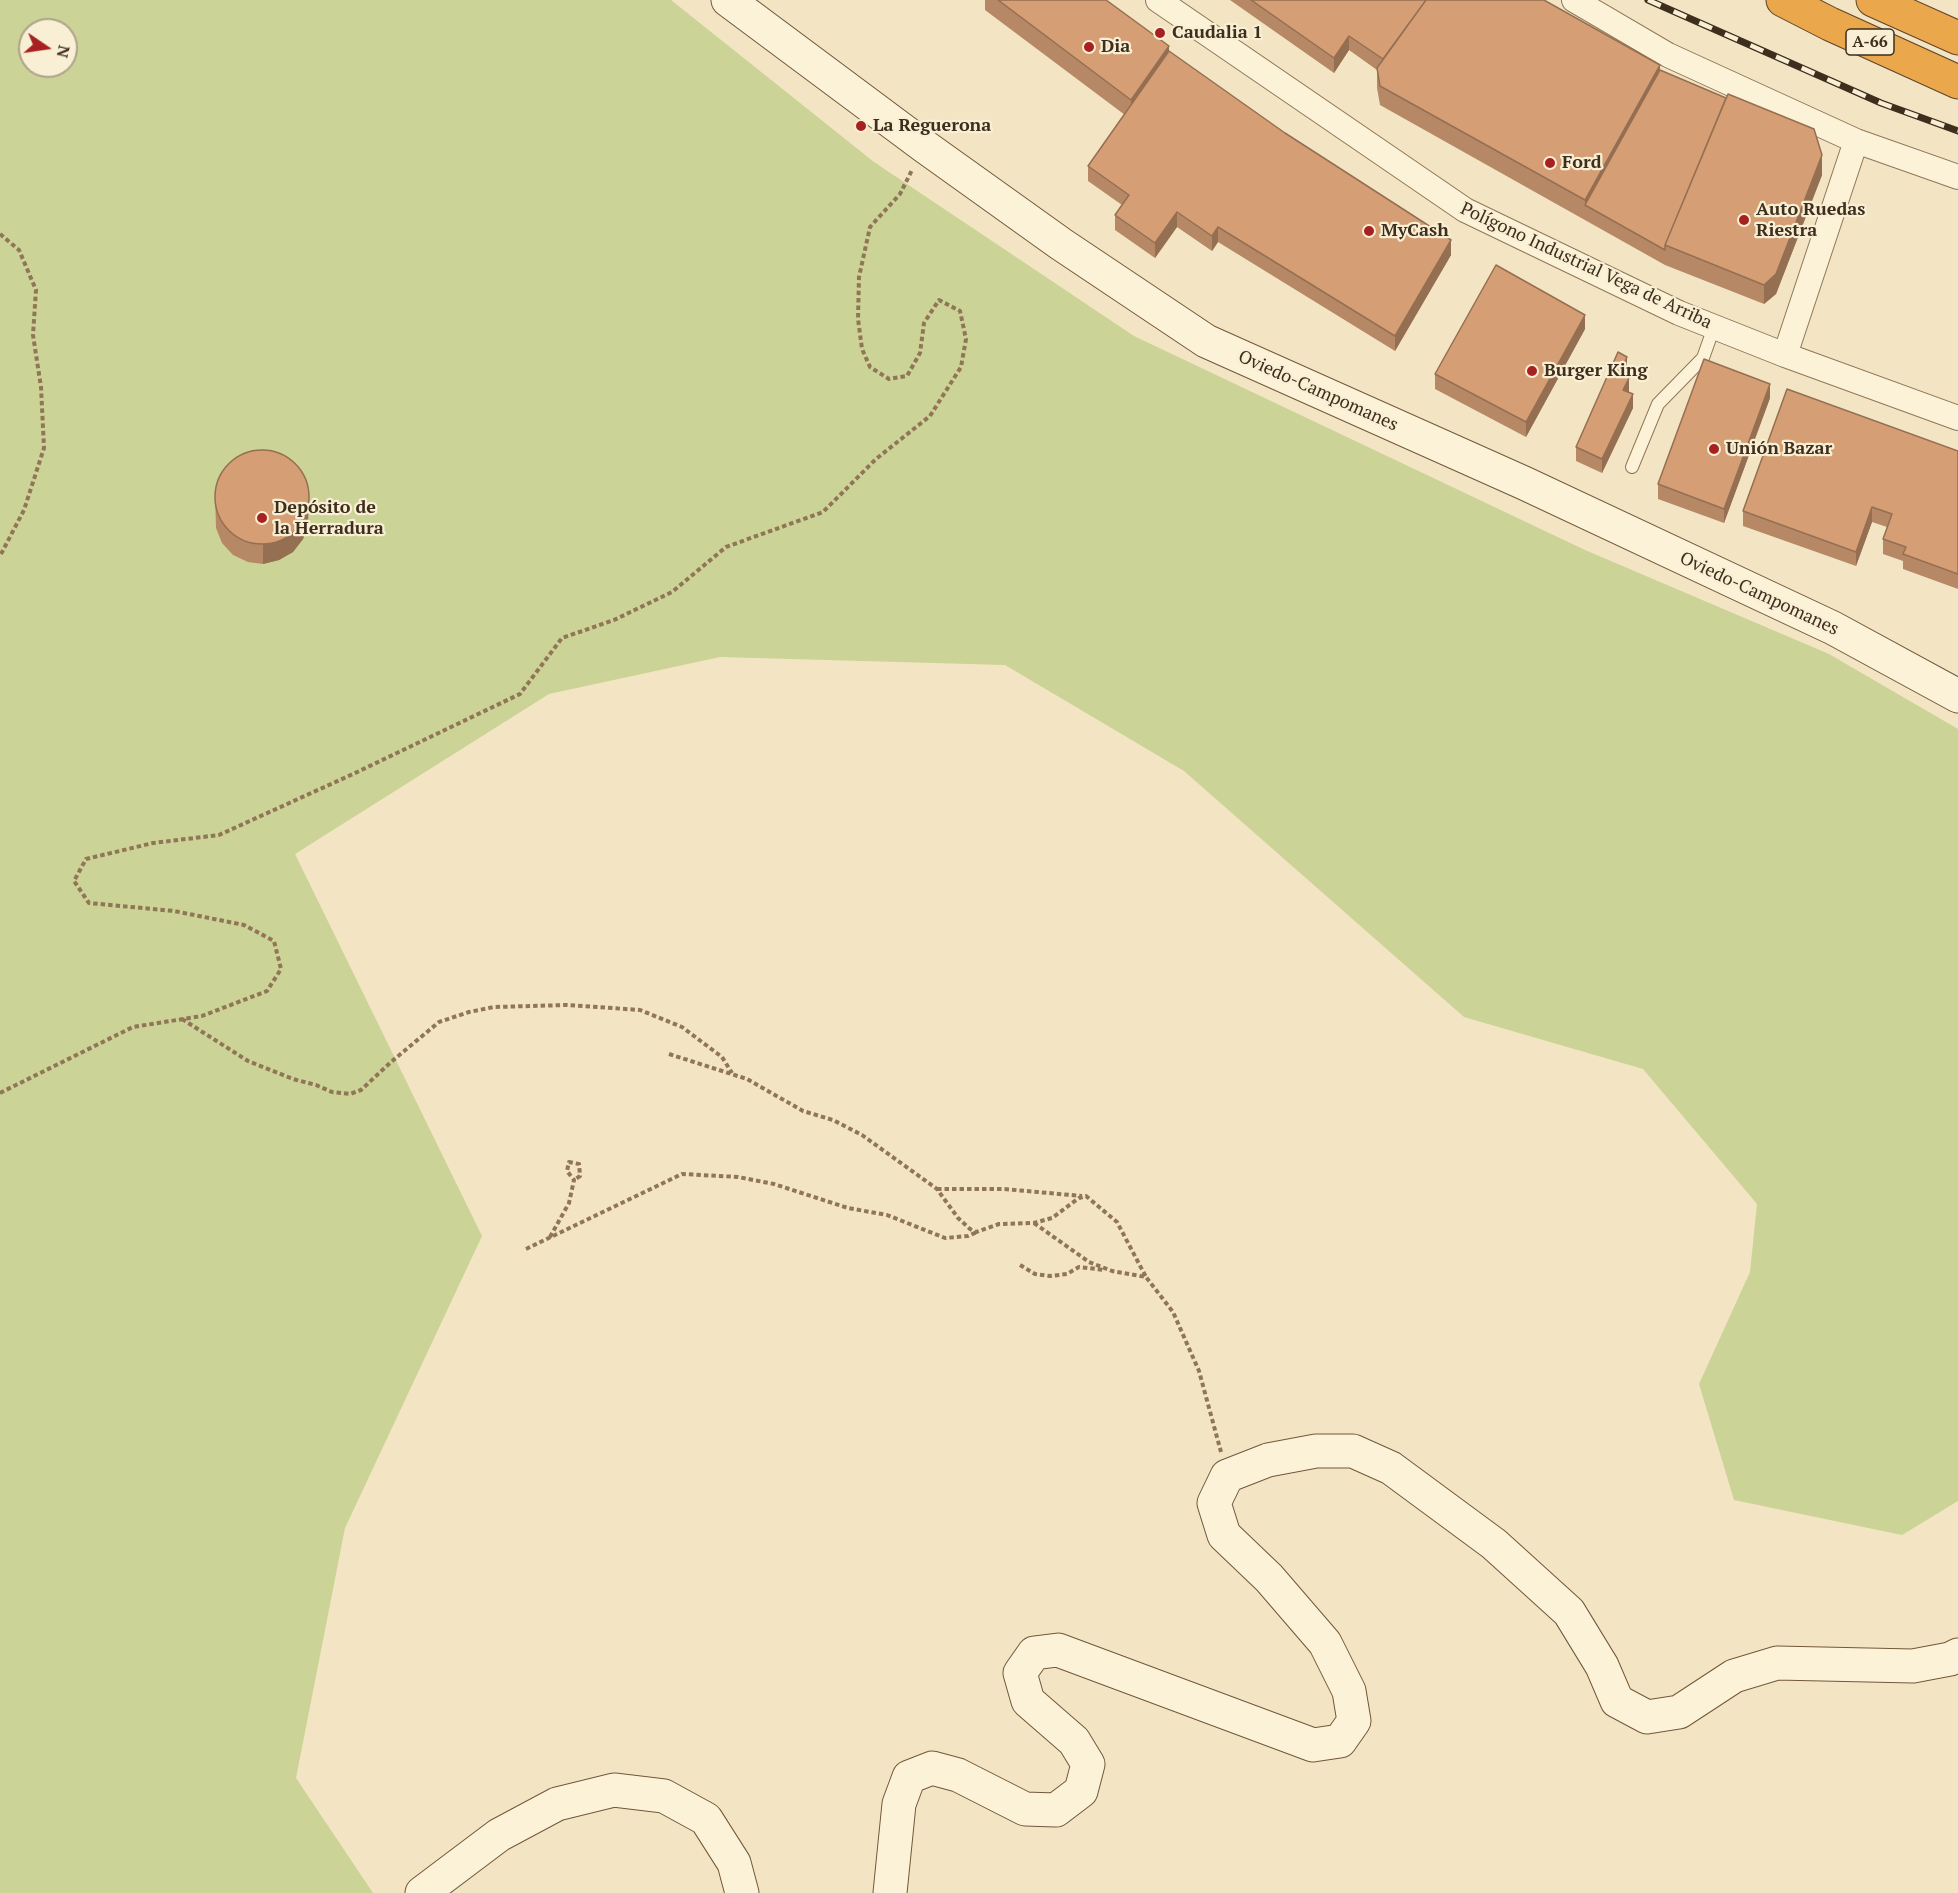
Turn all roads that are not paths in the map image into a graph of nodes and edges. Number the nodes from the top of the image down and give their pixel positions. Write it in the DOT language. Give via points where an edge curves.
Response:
graph roads {
  1 [pos="728,0"];
  2 [pos="1158,0"];
  3 [pos="1574,0"];
  4 [pos="1783,0"];
  5 [pos="1874,0"];
  6 [pos="1958,38"];
  7 [pos="1958,82"];
  8 [pos="1856,141"];
  9 [pos="1958,177"];
  10 [pos="1714,327"];
  11 [pos="1785,355"];
  12 [pos="1958,418"];
  13 [pos="1632,467"];
  14 [pos="1958,696"];
  15 [pos="1958,1655"];
  16 [pos="422,1893"];
  17 [pos="742,1893"];
  18 [pos="890,1893"];
  1 -- 14 [label="street, Oviedo-Campomanes" via="1060,244 1206,340 1833,628"];
  2 -- 10 [label="street, Polígono Industrial Vega de Arriba" via="1465,210"];
  3 -- 8 [label="street" via="1668,55"];
  4 -- 7 [label="highway, A-66"];
  5 -- 6 [label="highway, A-66"];
  8 -- 9 [label="street"];
  8 -- 11 [label="street"];
  10 -- 11 [label="street, Polígono Industrial Vega de Arriba"];
  10 -- 13 [label="lane" via="1703,358 1658,404"];
  11 -- 12 [label="street, Polígono Industrial Vega de Arriba"];
  15 -- 18 [label="street" via="1913,1666 1777,1663 1734,1676 1679,1712 1647,1717 1617,1701 1602,1666 1569,1612 1494,1544 1391,1468 1353,1451 1316,1451 1268,1460 1227,1476 1214,1503 1224,1534 1269,1578 1325,1643 1348,1692 1354,1721 1340,1742 1313,1745 1058,1650 1034,1653 1020,1674 1028,1701 1074,1741 1088,1764 1081,1791 1056,1810 1025,1809 958,1775 932,1768 909,1777 899,1804"];
  16 -- 17 [label="street" via="499,1835 557,1804 614,1790 664,1796 706,1819 734,1863"];
}
